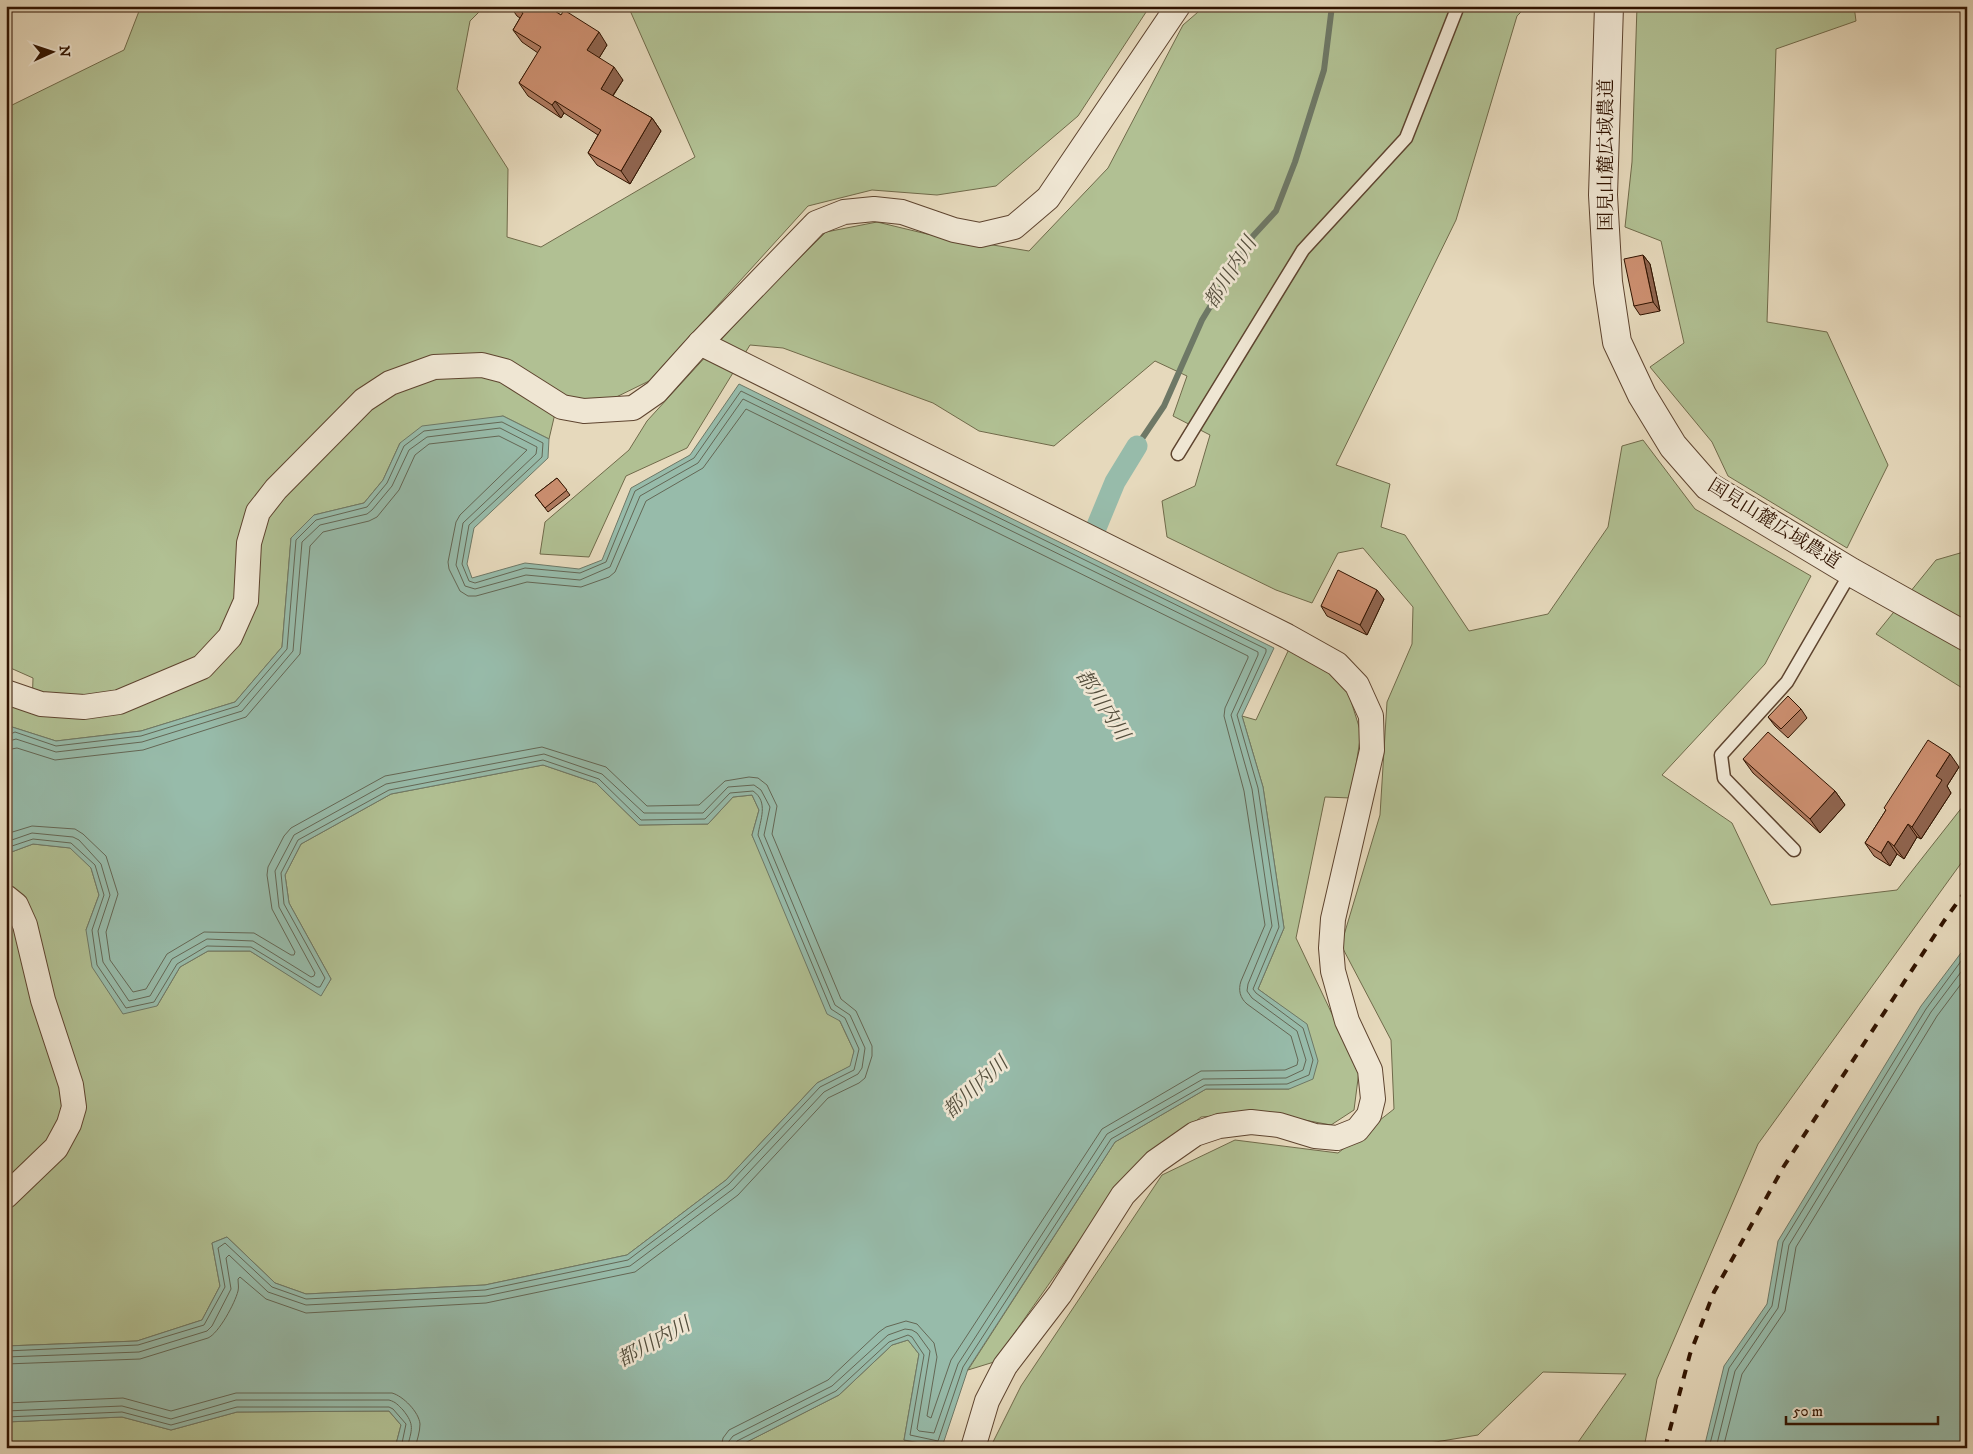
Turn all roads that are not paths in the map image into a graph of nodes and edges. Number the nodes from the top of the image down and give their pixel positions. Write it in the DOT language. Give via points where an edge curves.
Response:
graph roads {
  1 [pos="1178,6"];
  2 [pos="1458,6"];
  3 [pos="1609,6"];
  4 [pos="700,343"];
  5 [pos="1178,454"];
  6 [pos="1851,572"];
  7 [pos="1967,637"];
  8 [pos="6,692"];
  9 [pos="1794,850"];
  10 [pos="6,897"];
  11 [pos="6,1196"];
  12 [pos="973,1448"];
  1 -- 4 [label="street" via="1048,198 1014,227 980,234 954,230 902,212 874,209 844,212 816,224"];
  2 -- 5 [label="lane" via="1406,138 1303,250"];
  3 -- 6 [label="street, 国見山麓広域農道" via="1603,195 1608,282 1617,342 1642,395 1673,446 1708,486"];
  4 -- 8 [label="street" via="656,392 633,408 584,411 562,406 505,371 482,365 434,367 390,383 364,400 276,489 258,512 248,543 246,601 230,637 202,667 119,702 84,707 41,704"];
  4 -- 12 [label="street" via="1287,636 1337,664 1356,685 1371,716 1372,750 1334,919 1331,948 1347,1021 1370,1070 1374,1099 1368,1114 1358,1130 1337,1138 1251,1122 1219,1126 1195,1134 1155,1162 1124,1195 1060,1294 1005,1366 987,1401"];
  6 -- 7 [label="street, 国見山麓広域農道"];
  6 -- 9 [label="lane" via="1787,682 1721,756 1724,778"];
  10 -- 11 [label="street" via="16,905 25,925 43,1000 71,1085 74,1107 70,1124 56,1148"];
}
